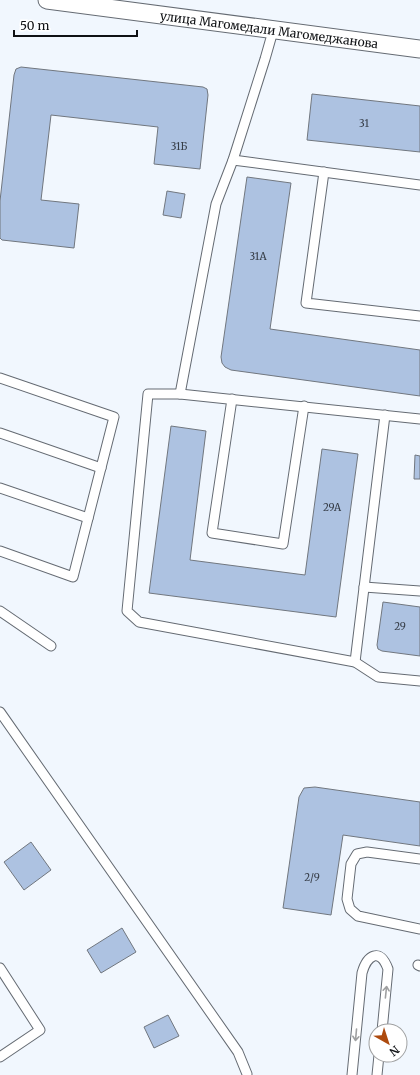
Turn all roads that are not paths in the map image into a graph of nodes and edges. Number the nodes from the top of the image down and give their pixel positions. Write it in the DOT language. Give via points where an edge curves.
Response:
graph roads {
  1 [pos="47,0"];
  2 [pos="273,31"];
  3 [pos="420,49"];
  4 [pos="233,160"];
  5 [pos="324,172"];
  6 [pos="420,185"];
  7 [pos="420,316"];
  8 [pos="0,378"];
  9 [pos="180,394"];
  10 [pos="232,399"];
  11 [pos="304,406"];
  12 [pos="385,415"];
  13 [pos="420,419"];
  14 [pos="0,433"];
  15 [pos="102,468"];
  16 [pos="0,488"];
  17 [pos="88,518"];
  18 [pos="0,551"];
  19 [pos="364,587"];
  20 [pos="420,591"];
  21 [pos="0,611"];
  22 [pos="51,646"];
  23 [pos="355,662"];
  24 [pos="420,681"];
  25 [pos="0,712"];
  26 [pos="420,859"];
  27 [pos="420,929"];
  28 [pos="0,968"];
  29 [pos="383,1023"];
  30 [pos="0,1057"];
  31 [pos="378,1063"];
  32 [pos="247,1075"];
  33 [pos="352,1075"];
  34 [pos="377,1075"];
  1 -- 2 [label="street, улица Магомедали Магомеджановa"];
  2 -- 3 [label="street, улица Магомедали Магомеджановa"];
  2 -- 4 [label="lane"];
  4 -- 5 [label="lane"];
  4 -- 9 [label="lane" via="216,204"];
  5 -- 6 [label="lane"];
  5 -- 7 [label="lane" via="306,303"];
  8 -- 15 [label="lane" via="114,417"];
  9 -- 10 [label="lane"];
  9 -- 23 [label="lane" via="148,394 127,611 139,622"];
  10 -- 11 [label="lane"];
  10 -- 11 [label="lane" via="212,533 283,544"];
  11 -- 12 [label="lane"];
  12 -- 13 [label="lane"];
  12 -- 19 [label="lane"];
  14 -- 15 [label="lane"];
  15 -- 17 [label="lane"];
  16 -- 17 [label="lane"];
  17 -- 18 [label="lane" via="74,577"];
  19 -- 20 [label="lane"];
  19 -- 23 [label="lane"];
  21 -- 22 [label="lane"];
  23 -- 24 [label="lane" via="378,677"];
  25 -- 32 [label="lane" via="238,1052"];
  26 -- 27 [label="lane" via="367,852 357,854 351,864 347,899 350,909 358,916"];
  28 -- 30 [label="lane" via="40,1030"];
  29 -- 33 [label="lane, one-way" via="388,968 385,960 372,956 365,963 362,973"];
  31 -- 34 [label="lane"];
}
